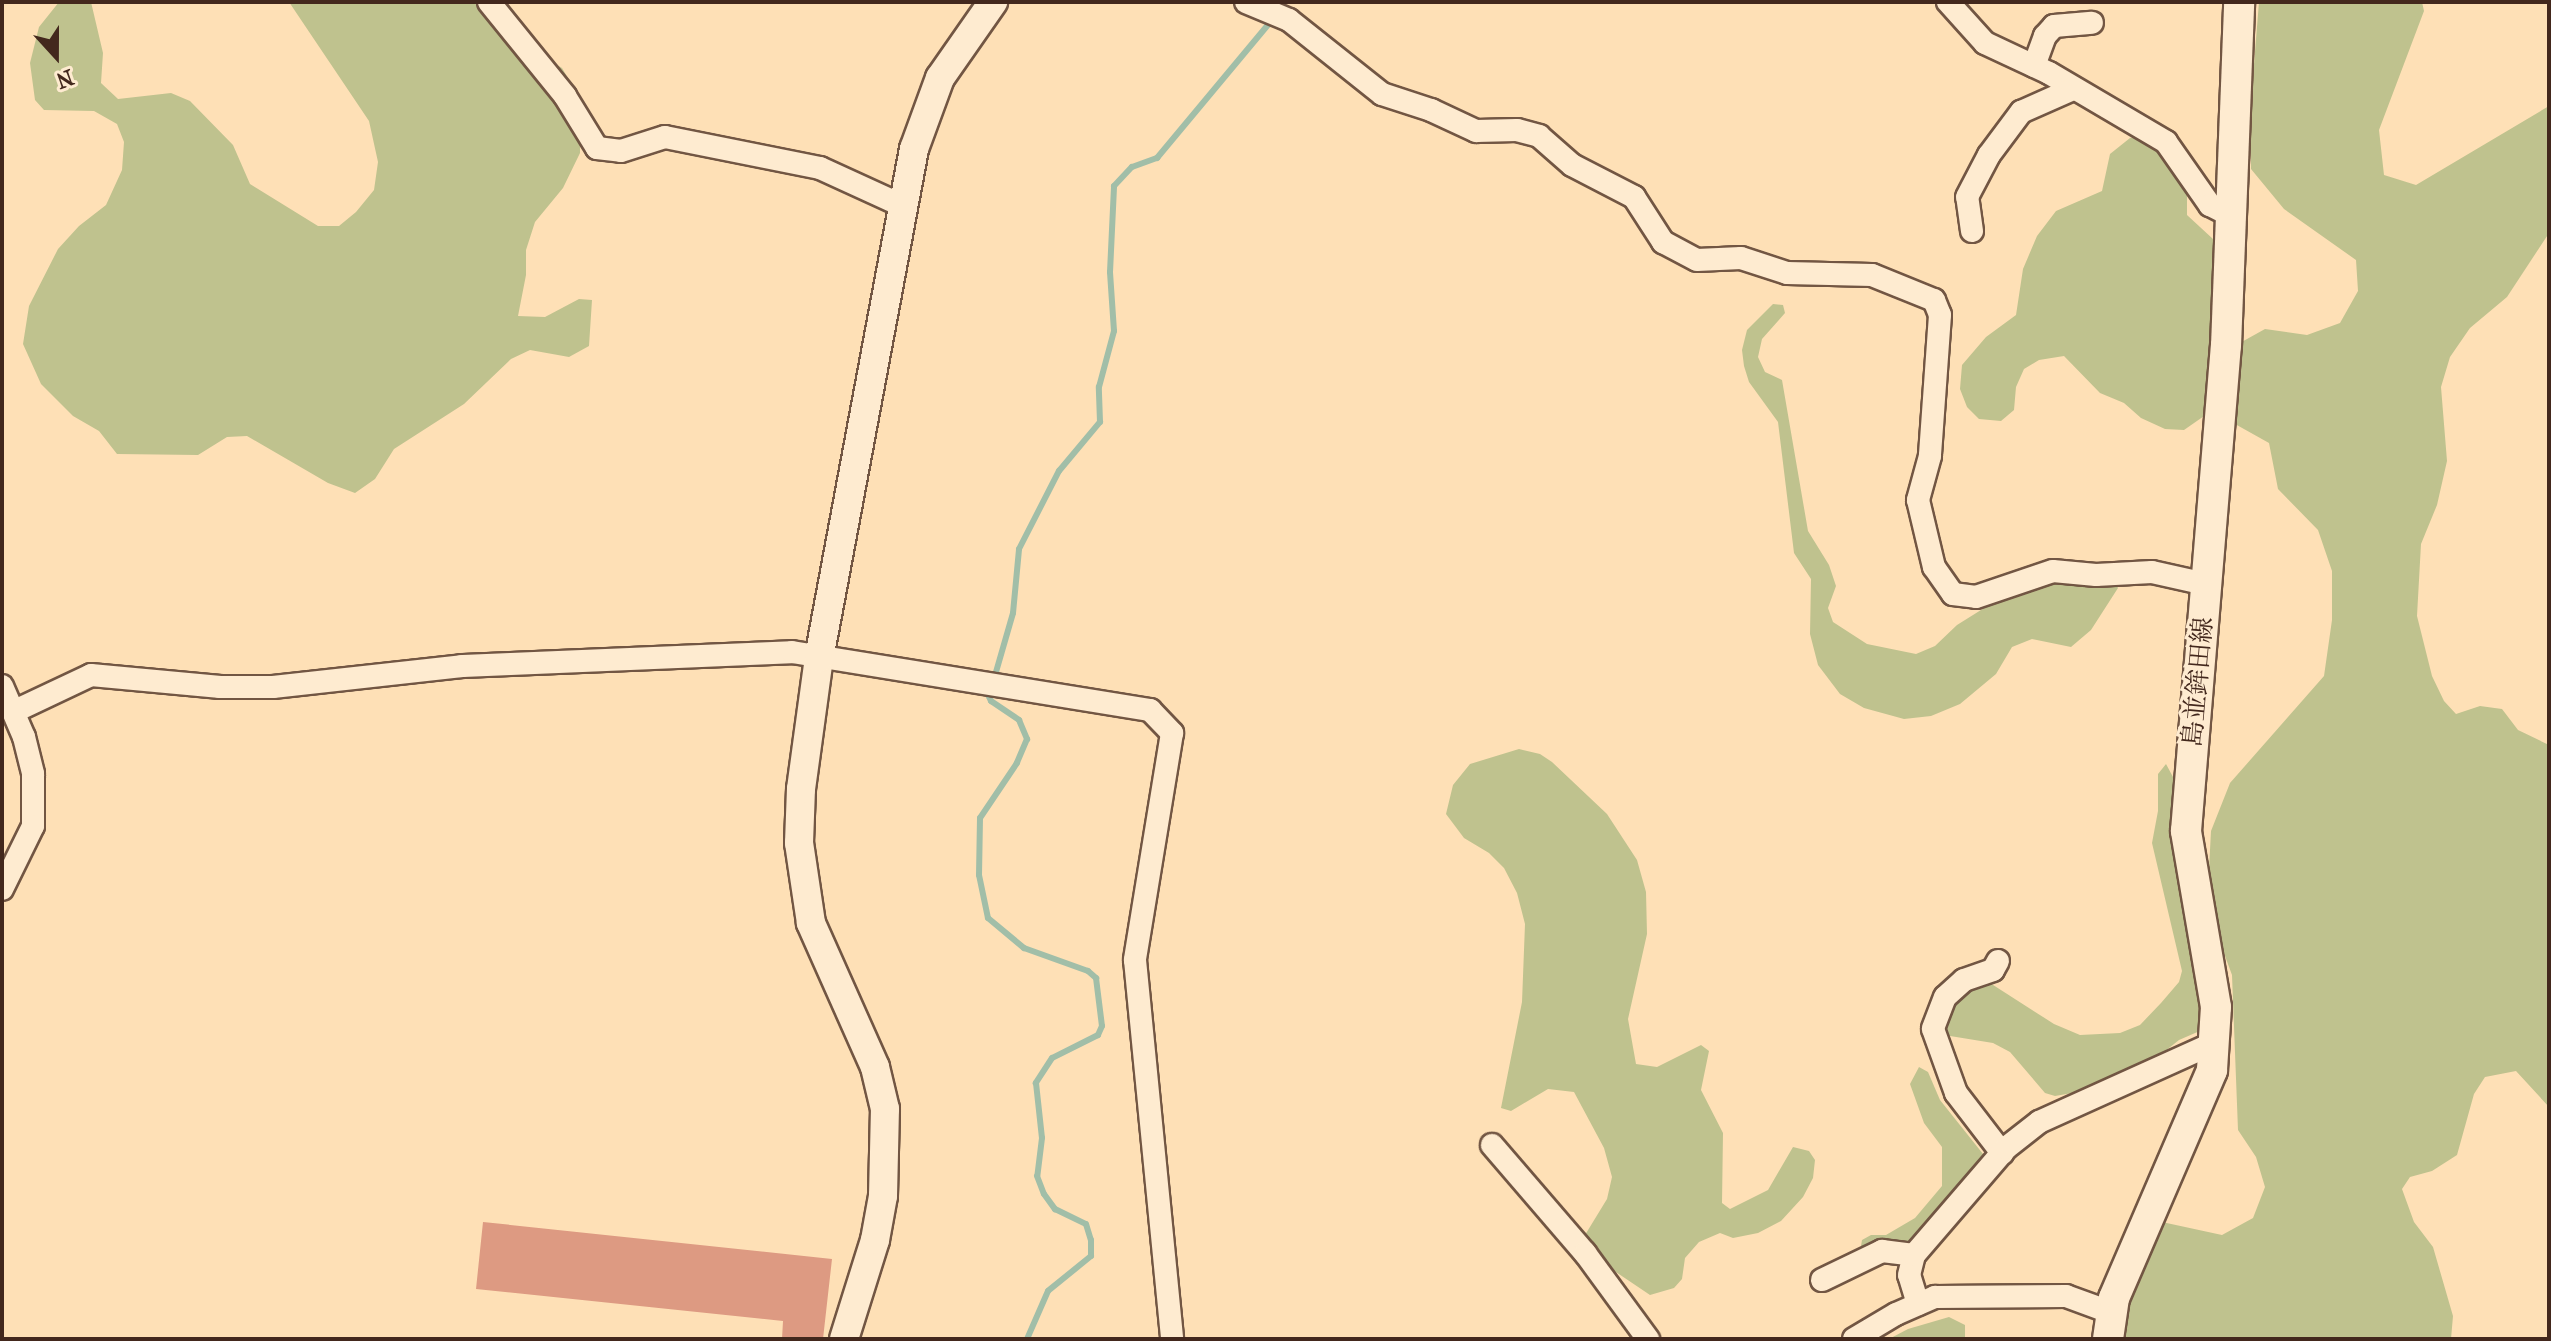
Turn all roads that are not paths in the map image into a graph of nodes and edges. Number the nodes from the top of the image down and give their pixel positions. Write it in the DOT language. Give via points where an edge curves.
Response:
graph roads {
  1 [pos="489,2"];
  2 [pos="993,2"];
  3 [pos="1246,2"];
  4 [pos="1948,2"];
  5 [pos="2239,2"];
  6 [pos="2092,23"];
  7 [pos="2034,66"];
  8 [pos="2073,89"];
  9 [pos="901,205"];
  10 [pos="2230,215"];
  11 [pos="1972,231"];
  12 [pos="2206,584"];
  13 [pos="819,658"];
  14 [pos="2,686"];
  15 [pos="15,711"];
  16 [pos="2,889"];
  17 [pos="1998,961"];
  18 [pos="2214,1043"];
  19 [pos="1492,1145"];
  20 [pos="2002,1153"];
  21 [pos="1914,1255"];
  22 [pos="1822,1280"];
  23 [pos="1918,1304"];
  24 [pos="2109,1325"];
  25 [pos="844,1339"];
  26 [pos="1172,1339"];
  27 [pos="1648,1339"];
  28 [pos="1854,1339"];
  1 -- 9 [label="street" via="565,96 597,148 621,151 665,137 820,168"];
  2 -- 9 [label="street" via="940,78 914,149"];
  3 -- 12 [label="street" via="1289,20 1382,94 1476,131 1517,130 1539,136 1572,165 1634,197 1663,242 1697,260 1741,258 1787,273 1872,275 1934,300 1940,315 1930,456 1918,500 1934,567 1953,594 1976,597 2053,571 2152,572"];
  4 -- 7 [label="street" via="1985,43"];
  5 -- 10 [label="main road, 島並鉾田線"];
  6 -- 7 [label="street" via="2054,26"];
  7 -- 8 [label="street"];
  8 -- 10 [label="street" via="2166,142 2210,205"];
  8 -- 11 [label="street" via="2021,112 1989,155 1967,197"];
  9 -- 13 [label="street"];
  10 -- 12 [label="main road, 島並鉾田線" via="2226,346"];
  12 -- 18 [label="main road, 島並鉾田線" via="2186,831 2216,1007"];
  13 -- 15 [label="street" via="792,652 462,666 273,687 91,675"];
  13 -- 25 [label="street" via="801,789 803,881 811,923 875,1067 885,1109 883,1196"];
  13 -- 26 [label="street" via="1150,710 1172,733 1135,960"];
  14 -- 15 [label="street"];
  15 -- 16 [label="street" via="33,774 33,826"];
  17 -- 20 [label="street" via="1993,970 1964,980 1945,997 1933,1029 1956,1093"];
  18 -- 20 [label="street" via="2039,1122"];
  18 -- 24 [label="main road, 島並鉾田線" via="2212,1070"];
  19 -- 27 [label="street" via="1585,1253"];
  20 -- 21 [label="street"];
  21 -- 22 [label="street" via="1882,1251"];
  21 -- 23 [label="street" via="1909,1275"];
  23 -- 24 [label="street" via="1945,1296 2066,1296"];
  23 -- 28 [label="street"];
}
